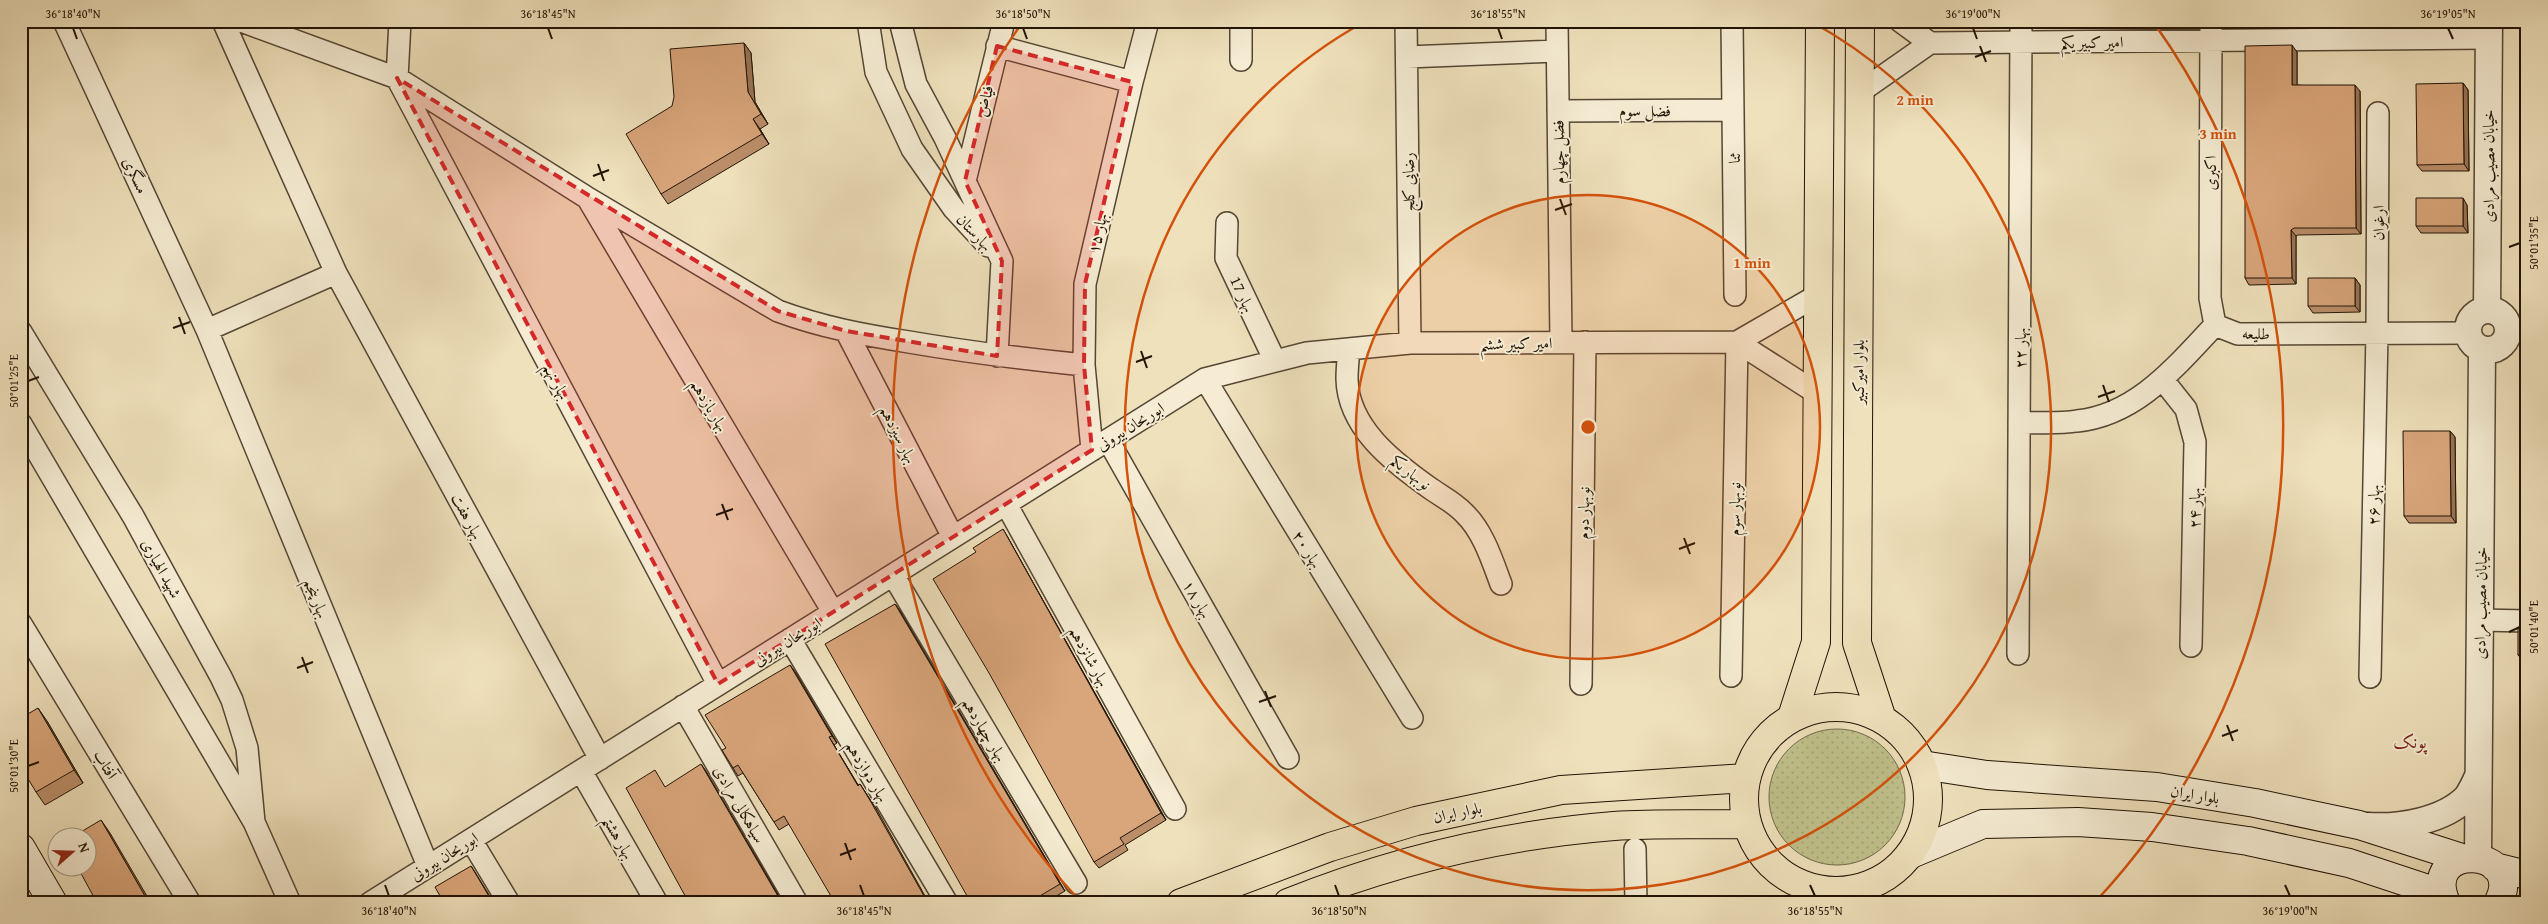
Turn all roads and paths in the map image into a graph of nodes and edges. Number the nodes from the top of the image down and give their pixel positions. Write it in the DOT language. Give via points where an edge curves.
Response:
graph roads {
  1 [pos="64,21"];
  2 [pos="223,21"];
  3 [pos="241,21"];
  4 [pos="400,21"];
  5 [pos="868,21"];
  6 [pos="900,21"];
  7 [pos="1004,21"];
  8 [pos="1148,21"];
  9 [pos="1241,21"];
  10 [pos="1406,21"];
  11 [pos="1557,21"];
  12 [pos="1732,21"];
  13 [pos="1820,21"];
  14 [pos="1860,21"];
  15 [pos="1900,21"];
  16 [pos="2489,30"];
  17 [pos="2211,31"];
  18 [pos="2022,32"];
  19 [pos="1930,43"];
  20 [pos="997,46"];
  21 [pos="1557,51"];
  22 [pos="1407,57"];
  23 [pos="1241,60"];
  24 [pos="397,78"];
  25 [pos="1132,82"];
  26 [pos="1860,92"];
  27 [pos="1733,110"];
  28 [pos="1558,111"];
  29 [pos="2378,113"];
  30 [pos="965,181"];
  31 [pos="586,197"];
  32 [pos="1227,223"];
  33 [pos="1002,261"];
  34 [pos="336,273"];
  35 [pos="1735,295"];
  36 [pos="1818,295"];
  37 [pos="2487,310"];
  38 [pos="2215,325"];
  39 [pos="206,330"];
  40 [pos="2517,331"];
  41 [pos="21,332"];
  42 [pos="846,332"];
  43 [pos="2377,333"];
  44 [pos="2475,341"];
  45 [pos="1560,342"];
  46 [pos="1585,342"];
  47 [pos="1737,342"];
  48 [pos="1410,343"];
  49 [pos="1349,349"];
  50 [pos="997,356"];
  51 [pos="1275,361"];
  52 [pos="1084,365"];
  53 [pos="1205,379"];
  54 [pos="2162,380"];
  55 [pos="1818,394"];
  56 [pos="2019,423"];
  57 [pos="21,424"];
  58 [pos="1100,445"];
  59 [pos="1006,504"];
  60 [pos="953,537"];
  61 [pos="893,575"];
  62 [pos="1501,584"];
  63 [pos="833,612"];
  64 [pos="2480,620"];
  65 [pos="2527,621"];
  66 [pos="21,624"];
  67 [pos="790,639"];
  68 [pos="2191,646"];
  69 [pos="2018,654"];
  70 [pos="1731,676"];
  71 [pos="2370,677"];
  72 [pos="718,684"];
  73 [pos="1581,684"];
  74 [pos="683,706"];
  75 [pos="1792,717"];
  76 [pos="1412,718"];
  77 [pos="1882,719"];
  78 [pos="1288,758"];
  79 [pos="600,759"];
  80 [pos="1922,765"];
  81 [pos="581,771"];
  82 [pos="2478,776"];
  83 [pos="1746,778"];
  84 [pos="1175,809"];
  85 [pos="254,822"];
  86 [pos="1747,824"];
  87 [pos="2359,825"];
  88 [pos="471,840"];
  89 [pos="1635,849"];
  90 [pos="22,852"];
  91 [pos="1911,854"];
  92 [pos="2479,861"];
  93 [pos="428,866"];
  94 [pos="2527,875"];
  95 [pos="1888,876"];
  96 [pos="1076,883"];
  97 [pos="1800,893"];
  98 [pos="2445,899"];
  99 [pos="53,903"];
  100 [pos="190,903"];
  101 [pos="290,903"];
  102 [pos="370,903"];
  103 [pos="509,903"];
  104 [pos="657,903"];
  105 [pos="797,903"];
  106 [pos="946,903"];
  107 [pos="1181,903"];
  108 [pos="1288,903"];
  109 [pos="1636,903"];
  110 [pos="1877,903"];
  111 [pos="2498,903"];
  1 -- 39 [label="street, مسگری"];
  2 -- 34 [label="street, بهار هفت"];
  3 -- 24 [label="street"];
  4 -- 24 [label="street"];
  5 -- 33 [label="street, بهارستان" via="876,72 912,148 954,209"];
  6 -- 30 [label="street, بهارستان" via="916,84"];
  7 -- 20 [label="street, فیاض"];
  8 -- 25 [label="street, بهار ۱۵"];
  9 -- 23 [label="street"];
  10 -- 22 [label="street, رضایی کلج"];
  11 -- 21 [label="street, فضل چهارم"];
  12 -- 27 [label="street, ثنا"];
  13 -- 36 [label="main road"];
  14 -- 26 [label="main road, بلوار امیرکبیر"];
  15 -- 19 [label="street"];
  16 -- 17 [label="street, امیر کبیر یکم"];
  16 -- 37 [label="street, خیابان مصیب مرادی"];
  17 -- 18 [label="street, امیر کبیر یکم"];
  17 -- 38 [label="street, اکبری" via="2210,298"];
  18 -- 19 [label="street, امیر کبیر یکم"];
  18 -- 56 [label="street, بهار ۲۲"];
  19 -- 26 [label="street"];
  20 -- 25 [label="street"];
  20 -- 30 [label="street, فیاض"];
  21 -- 22 [label="street"];
  21 -- 28 [label="street, فضل چهارم"];
  22 -- 48 [label="street, رضایی کلج"];
  24 -- 31 [label="street"];
  24 -- 72 [label="street, بهار نهم"];
  25 -- 52 [label="street, بهار ۱۵" via="1085,284"];
  26 -- 77 [label="main road, بلوار امیرکبیر" via="1857,643"];
  27 -- 28 [label="street, فضل سوم"];
  27 -- 35 [label="street, ثنا"];
  28 -- 45 [label="street, فضل چهارم"];
  29 -- 43 [label="street, ارغوان"];
  30 -- 33 [label="street, بهارستان"];
  31 -- 42 [label="street" via="778,312"];
  31 -- 63 [label="street, بهار یازدهم"];
  32 -- 51 [label="street, بهار 17" via="1226,258"];
  33 -- 50 [label="street"];
  34 -- 39 [label="street"];
  34 -- 79 [label="street, بهار هفت"];
  36 -- 47 [label="street"];
  36 -- 55 [label="main road"];
  37 -- 40 [label="street" via="2502,315"];
  37 -- 44 [label="street" via="2478,312 2468,325"];
  38 -- 43 [label="street, طلیعه" via="2238,334"];
  38 -- 54 [label="street"];
  39 -- 93 [label="street, بهار پنجم"];
  40 -- 44 [label="street" via="2503,344 2490,350"];
  41 -- 85 [label="street, شهید الهیاری" via="133,516 221,676 247,748"];
  42 -- 50 [label="street"];
  42 -- 60 [label="street, بهار سیزدهم"];
  43 -- 44 [label="street, طلیعه"];
  43 -- 71 [label="street, بهار ۲۶"];
  44 -- 64 [label="street, خیابان مصیب مرادی"];
  45 -- 46 [label="street, امیر کبیر ششم"];
  45 -- 48 [label="street, امیر کبیر ششم"];
  46 -- 47 [label="street, امیر کبیر ششم"];
  46 -- 73 [label="street, نوبهار دوم"];
  47 -- 55 [label="street"];
  47 -- 70 [label="street, نوبهار سوم"];
  48 -- 49 [label="street, امیر کبیر ششم"];
  49 -- 51 [label="street, امیر کبیر ششم" via="1307,353"];
  49 -- 62 [label="street, نوبهار یکم" via="1347,381 1362,425 1376,444 1404,468 1465,513 1488,549"];
  50 -- 52 [label="street"];
  51 -- 53 [label="street, امیر کبیر ششم"];
  52 -- 58 [label="street, بهار ۱۵"];
  53 -- 58 [label="street, ابوریحان بیرونی"];
  53 -- 76 [label="street, بهار ۲۰"];
  54 -- 56 [label="street" via="2119,410 2078,422"];
  54 -- 68 [label="street, بهار ۲۴" via="2186,409 2195,442"];
  55 -- 75 [label="main road" via="1816,642"];
  56 -- 69 [label="street, بهار ۲۲"];
  57 -- 85 [label="street, شهید الهیاری"];
  58 -- 59 [label="street, ابوریحان بیرونی"];
  58 -- 78 [label="street, بهار ۱۸"];
  59 -- 60 [label="street, ابوریحان بیرونی"];
  59 -- 84 [label="street, بهار شانزدهم"];
  60 -- 61 [label="street, ابوریحان بیرونی"];
  61 -- 63 [label="street, ابوریحان بیرونی"];
  61 -- 96 [label="street, بهار چهاردهم"];
  63 -- 67 [label="street, ابوریحان بیرونی"];
  64 -- 65 [label="street"];
  64 -- 82 [label="street, خیابان مصیب مرادی"];
  66 -- 100 [label="street, آفتاب"];
  67 -- 72 [label="street, ابوریحان بیرونی"];
  67 -- 106 [label="street, بهار دوازدهم"];
  72 -- 74 [label="street, ابوریحان بیرونی"];
  74 -- 79 [label="street, ابوریحان بیرونی"];
  74 -- 105 [label="street, سیاهکالی مرادی"];
  75 -- 77 [label="main road" via="1822,708 1853,708"];
  75 -- 83 [label="main road" via="1771,733 1756,753"];
  77 -- 80 [label="main road" via="1906,739"];
  79 -- 81 [label="street, ابوریحان بیرونی"];
  80 -- 87 [label="main road, بلوار ایران" via="1987,775 2157,788 2255,803"];
  80 -- 91 [label="main road" via="1928,795 1924,826"];
  81 -- 88 [label="street, ابوریحان بیرونی"];
  81 -- 104 [label="street, بهار هشتم"];
  82 -- 87 [label="street" via="2466,797 2443,813 2416,823 2388,827"];
  82 -- 92 [label="street, خیابان مصیب مرادی"];
  83 -- 86 [label="main road"];
  83 -- 107 [label="main road, بلوار ایران" via="1561,790 1416,821 1330,847"];
  85 -- 101 [label="street, شهید الهیاری"];
  86 -- 97 [label="main road" via="1758,849"];
  86 -- 108 [label="main road" via="1615,826 1512,839 1422,857 1343,881"];
  87 -- 92 [label="main road, بلوار ایران"];
  88 -- 93 [label="street, ابوریحان بیرونی"];
  88 -- 103 [label="street"];
  89 -- 109 [label="street"];
  90 -- 99 [label="main road"];
  91 -- 95 [label="main road"];
  91 -- 98 [label="main road" via="1983,824 2078,822 2152,827 2248,842 2349,863"];
  92 -- 94 [label="main road, بلوار ایران"];
  92 -- 98 [label="main road" via="2456,862 2446,872 2443,880"];
  92 -- 111 [label="main road" via="2502,882"];
  93 -- 102 [label="street, ابوریحان بیرونی"];
  95 -- 97 [label="main road" via="1860,889"];
  95 -- 110 [label="main road"];
}
